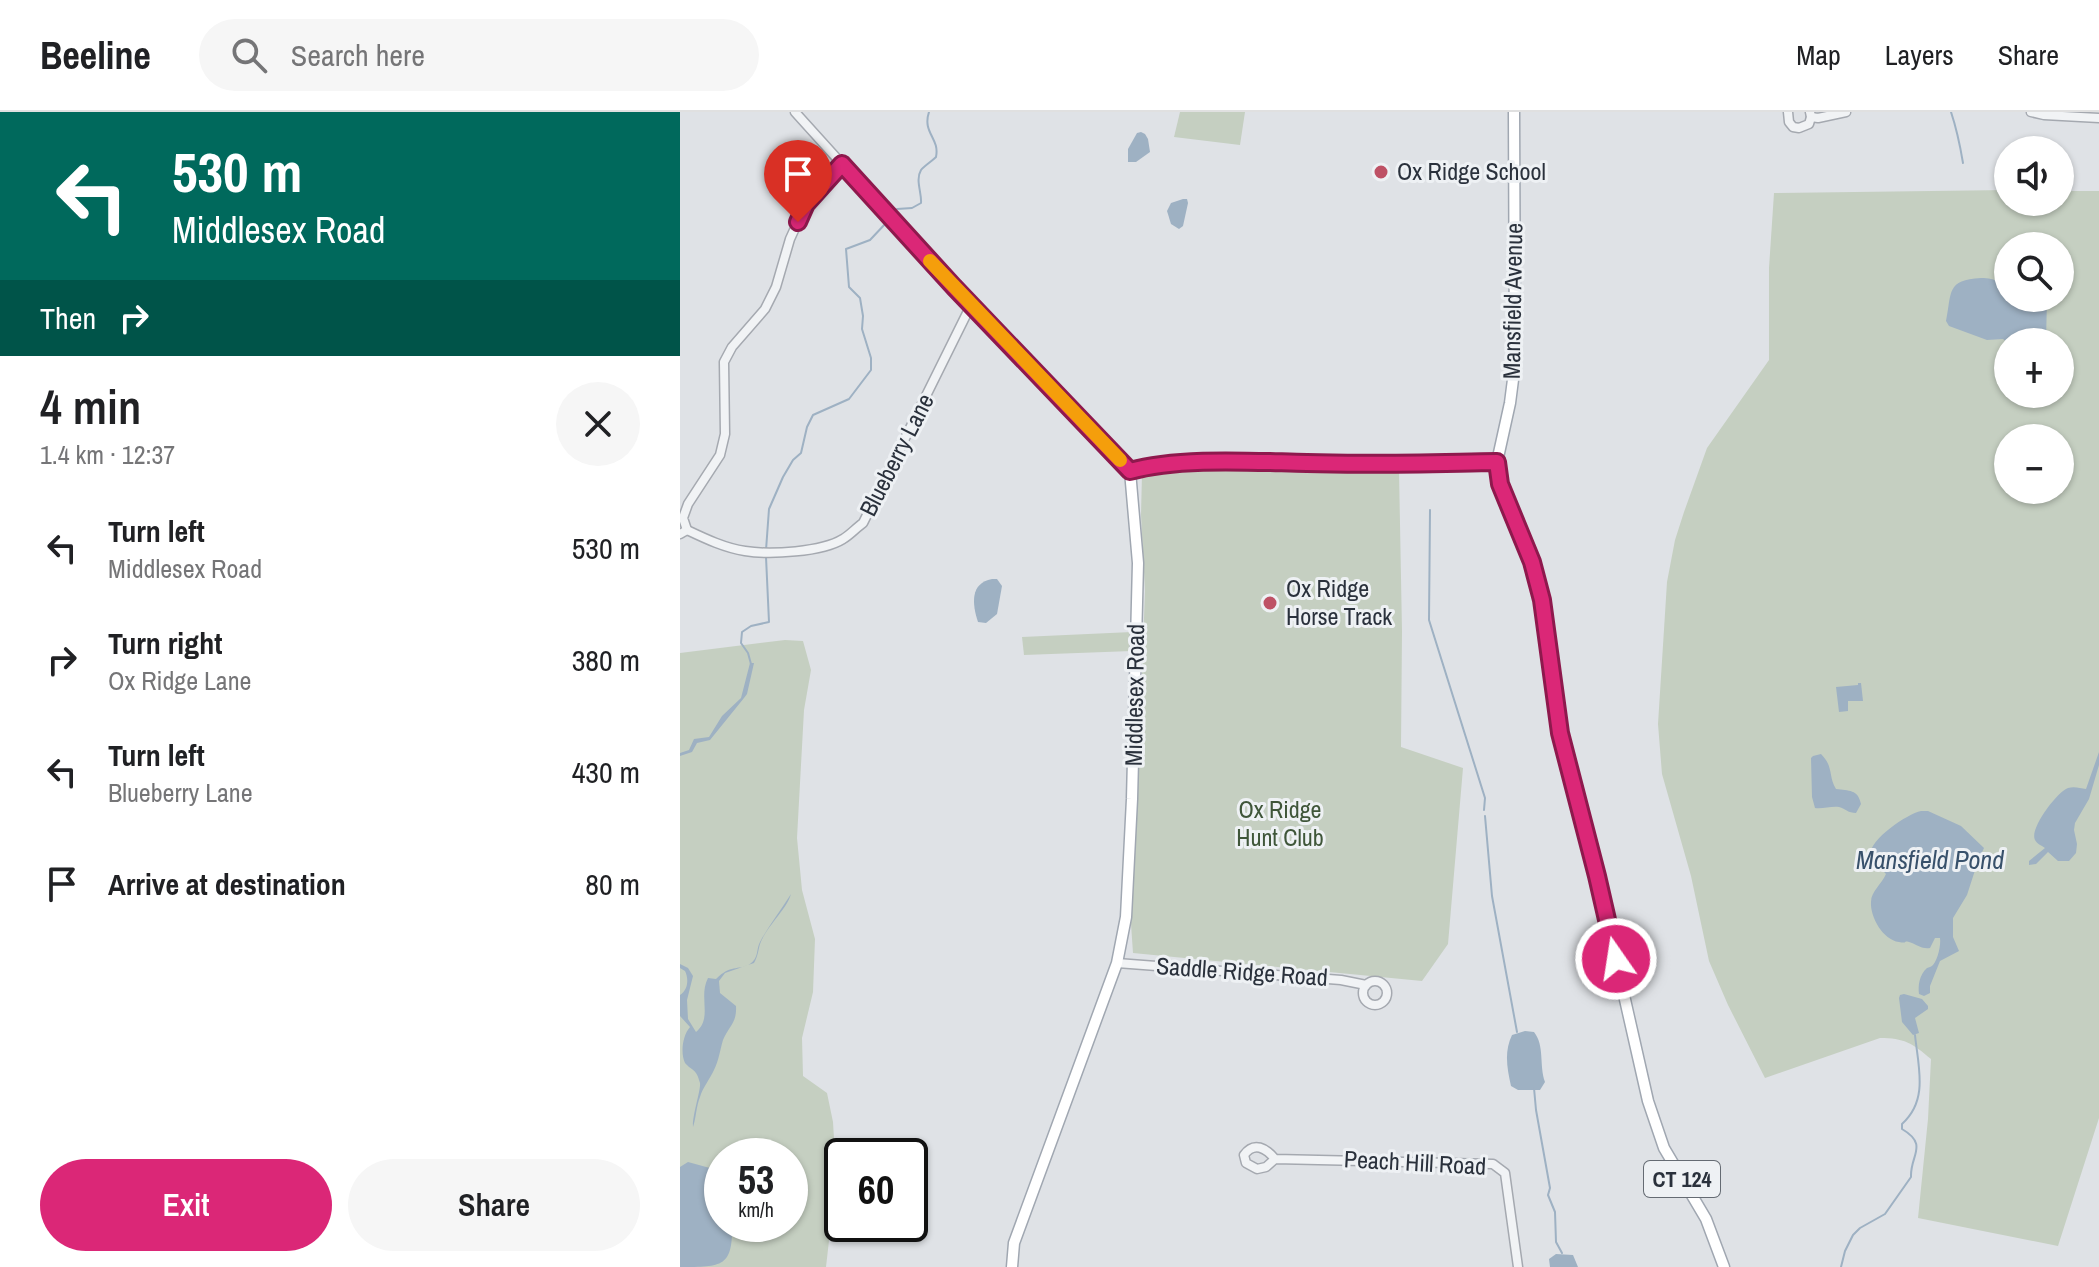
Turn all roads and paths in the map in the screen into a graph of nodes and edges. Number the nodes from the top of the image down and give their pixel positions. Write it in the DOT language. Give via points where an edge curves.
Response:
graph roads {
  1 [pos="795,112"];
  2 [pos="1514,112"];
  3 [pos="1788,112"];
  4 [pos="1846,112"];
  5 [pos="2031,112"];
  6 [pos="1811,115"];
  7 [pos="2099,118"];
  8 [pos="842,164"];
  9 [pos="971,305"];
  10 [pos="1497,462"];
  11 [pos="1130,471"];
  12 [pos="684,532"];
  13 [pos="1117,963"];
  14 [pos="1366,985"];
  15 [pos="1275,1159"];
  16 [pos="1012,1267"];
  17 [pos="1518,1267"];
  18 [pos="1724,1267"];
  1 -- 8 [label="street"];
  2 -- 10 [label="main road, Mansfield Avenue / CT 124" via="1515,364"];
  3 -- 6 [label="street" via="1789,122 1797,128 1805,127"];
  4 -- 6 [label="street"];
  5 -- 7 [label="street"];
  8 -- 9 [label="street"];
  8 -- 12 [label="street, Blueberry Lane" via="806,204 765,309 724,362 725,434 720,455 688,504"];
  9 -- 11 [label="street"];
  9 -- 12 [label="street, Blueberry Lane" via="863,523 842,540 816,548 746,551"];
  10 -- 11 [label="main road" via="1197,463"];
  10 -- 18 [label="main road, Mansfield Avenue / CT 124" via="1543,608 1560,733 1648,1101 1664,1148 1706,1219"];
  11 -- 13 [label="main road, Middlesex Road" via="1138,563 1132,799 1126,917"];
  13 -- 14 [label="street, Saddle Ridge Road"];
  13 -- 16 [label="main road, Middlesex Road" via="1014,1243"];
  15 -- 17 [label="street, Peach Hill Road" via="1493,1164 1505,1173"];
}
